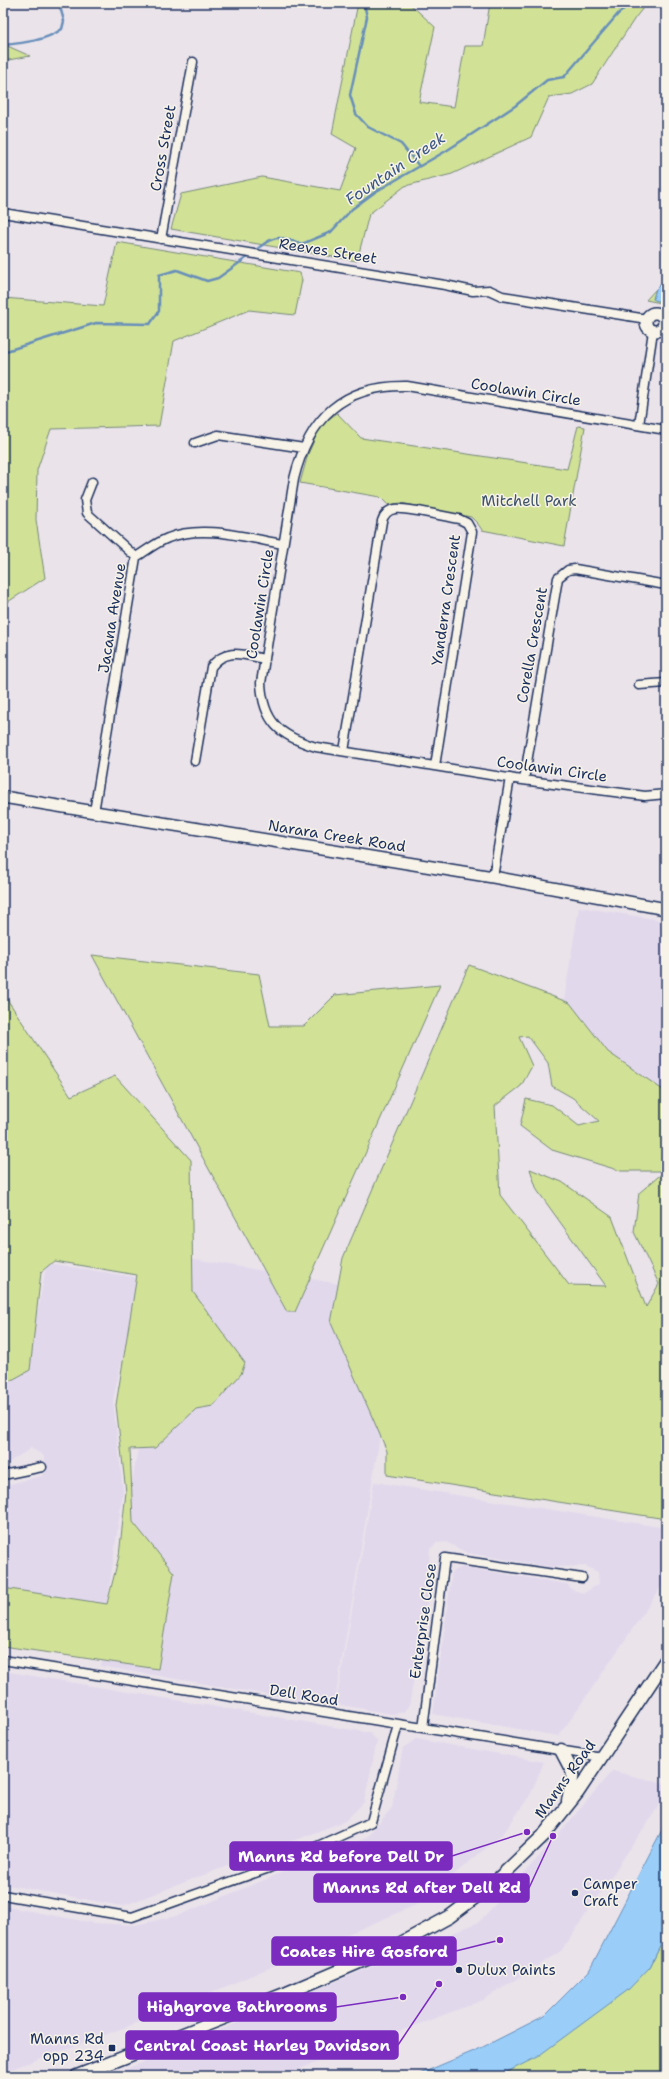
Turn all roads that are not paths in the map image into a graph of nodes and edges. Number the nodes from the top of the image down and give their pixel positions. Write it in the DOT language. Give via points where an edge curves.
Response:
graph roads {
  1 [pos="193,62"];
  2 [pos="3,213"];
  3 [pos="161,239"];
  4 [pos="646,319"];
  5 [pos="665,324"];
  6 [pos="653,331"];
  7 [pos="639,425"];
  8 [pos="666,430"];
  9 [pos="195,443"];
  10 [pos="304,448"];
  11 [pos="92,482"];
  12 [pos="283,544"];
  13 [pos="136,557"];
  14 [pos="666,585"];
  15 [pos="265,659"];
  16 [pos="666,683"];
  17 [pos="639,685"];
  18 [pos="344,751"];
  19 [pos="195,761"];
  20 [pos="435,766"];
  21 [pos="510,778"];
  22 [pos="524,780"];
  23 [pos="666,794"];
  24 [pos="3,797"];
  25 [pos="94,812"];
  26 [pos="493,877"];
  27 [pos="666,909"];
  28 [pos="42,1467"];
  29 [pos="3,1475"];
  30 [pos="582,1578"];
  31 [pos="3,1660"];
  32 [pos="666,1660"];
  33 [pos="398,1725"];
  34 [pos="423,1728"];
  35 [pos="561,1750"];
  36 [pos="602,1757"];
  37 [pos="567,1806"];
  38 [pos="3,1895"];
  39 [pos="77,2076"];
  1 -- 3 [label="street, Cross Street"];
  2 -- 3 [label="street, Reeves Street"];
  3 -- 4 [label="street, Reeves Street" via="473,291 489,290 502,296"];
  4 -- 5 [label="street" via="650,314 656,313 661,315"];
  4 -- 6 [label="street" via="648,328"];
  5 -- 6 [label="street" via="659,330"];
  6 -- 7 [label="street"];
  7 -- 8 [label="street, Coolawin Circle"];
  7 -- 10 [label="street, Coolawin Circle" via="407,386 386,386 358,393 330,410"];
  9 -- 10 [label="street" via="218,435"];
  10 -- 12 [label="street, Coolawin Circle" via="294,479"];
  11 -- 13 [label="street" via="85,500 86,513"];
  12 -- 13 [label="street, Jacana Avenue" via="223,534 189,532 167,538"];
  12 -- 15 [label="street, Coolawin Circle"];
  13 -- 25 [label="street, Jacana Avenue"];
  14 -- 22 [label="street, Corella Crescent" via="575,569 568,570 558,578"];
  15 -- 18 [label="street, Coolawin Circle" via="262,694 269,717 277,728 301,743"];
  15 -- 19 [label="street" via="237,654 225,655 211,667"];
  16 -- 17 [label="street"];
  18 -- 20 [label="street, Coolawin Circle"];
  18 -- 20 [label="street, Yanderra Crescent" via="382,521 384,515 395,509 423,513 459,519 467,523 472,532"];
  20 -- 21 [label="street, Coolawin Circle"];
  21 -- 22 [label="street, Coolawin Circle"];
  21 -- 26 [label="street"];
  22 -- 23 [label="street, Coolawin Circle" via="645,796"];
  24 -- 25 [label="street, Narara Creek Road"];
  25 -- 26 [label="street, Narara Creek Road"];
  26 -- 27 [label="street, Narara Creek Road"];
  28 -- 29 [label="street"];
  30 -- 34 [label="street, Enterprise Close" via="445,1558"];
  31 -- 33 [label="street, Dell Road"];
  32 -- 36 [label="main road, Manns Road"];
  33 -- 34 [label="street, Dell Road"];
  33 -- 38 [label="street" via="371,1822 269,1868 132,1916"];
  34 -- 35 [label="street, Dell Road"];
  35 -- 36 [label="street, Dell Road"];
  35 -- 37 [label="main road" via="573,1773"];
  36 -- 37 [label="main road, Manns Road"];
  37 -- 39 [label="main road, Manns Road" via="542,1836 494,1883 449,1917 420,1934 287,1993"];
}
